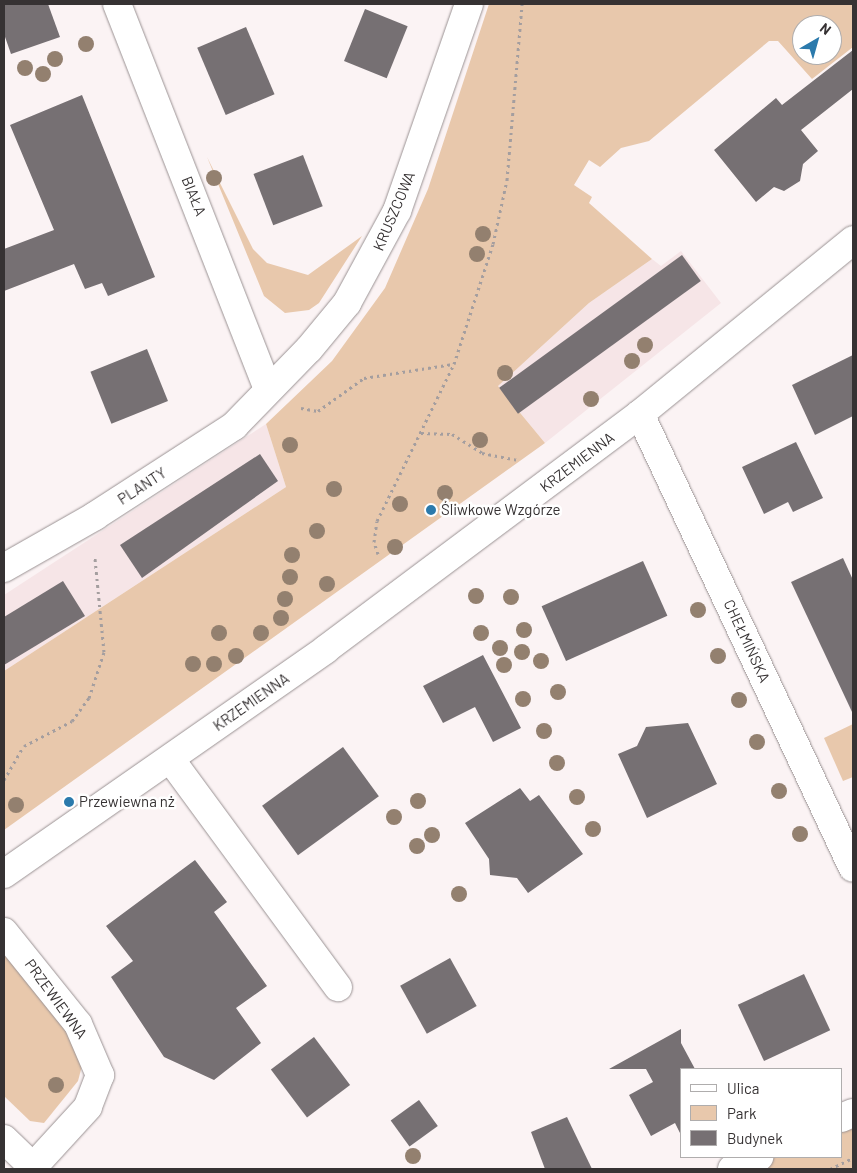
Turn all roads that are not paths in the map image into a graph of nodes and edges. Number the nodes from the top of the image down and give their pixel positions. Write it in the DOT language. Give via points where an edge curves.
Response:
graph roads {
  1 [pos="117,4"];
  2 [pos="469,4"];
  3 [pos="853,240"];
  4 [pos="268,390"];
  5 [pos="640,414"];
  6 [pos="4,568"];
  7 [pos="170,760"];
  8 [pos="853,868"];
  9 [pos="4,874"];
  10 [pos="4,932"];
  11 [pos="338,987"];
  12 [pos="4,1139"];
  13 [pos="757,1158"];
  14 [pos="34,1168"];
  15 [pos="732,1169"];
  1 -- 4 [label="street, BIAŁA"];
  2 -- 4 [label="street, KRUSZCOWA" via="397,211 373,259 347,303 310,349"];
  3 -- 5 [label="street, KRZEMIENNA"];
  4 -- 6 [label="street, PLANTY" via="234,426 78,526"];
  5 -- 7 [label="street, KRZEMIENNA"];
  5 -- 8 [label="street, CHEŁMIŃSKA"];
  7 -- 9 [label="street, KRZEMIENNA"];
  7 -- 11 [label="street"];
  10 -- 14 [label="street, PRZEWIEWNA" via="78,1024 100,1076 88,1107"];
  12 -- 14 [label="street, PRZEWIEWNA"];
  13 -- 15 [label="street"];
}
